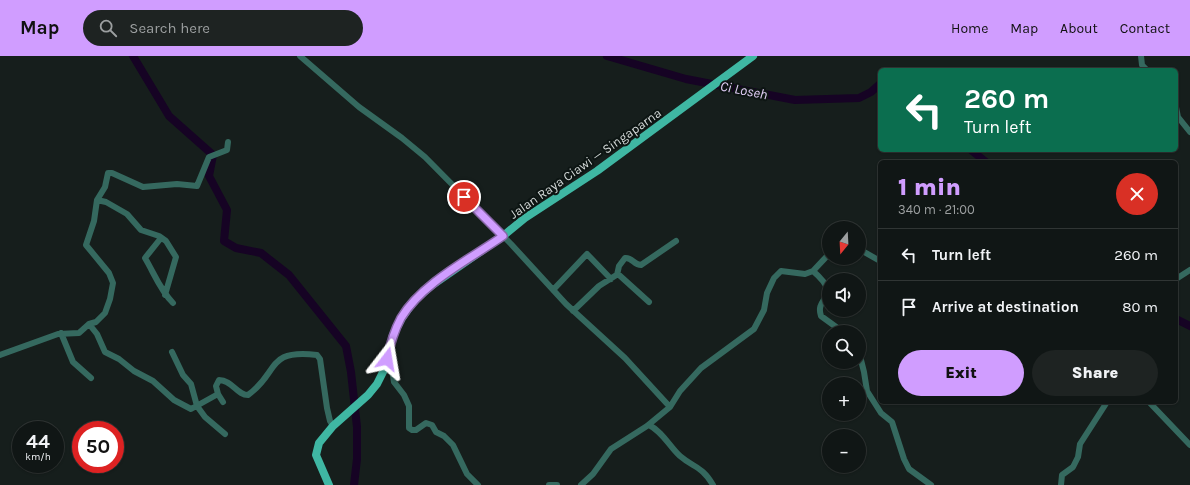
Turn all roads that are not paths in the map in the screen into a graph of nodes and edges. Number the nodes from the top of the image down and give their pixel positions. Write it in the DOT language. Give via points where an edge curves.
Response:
graph roads {
  1 [pos="300,56"];
  2 [pos="753,56"];
  3 [pos="1141,56"];
  4 [pos="1145,68"];
  5 [pos="1178,117"];
  6 [pos="1190,132"];
  7 [pos="228,142"];
  8 [pos="97,200"];
  9 [pos="503,236"];
  10 [pos="161,238"];
  11 [pos="676,241"];
  12 [pos="866,253"];
  13 [pos="878,260"];
  14 [pos="822,261"];
  15 [pos="813,270"];
  16 [pos="1190,270"];
  17 [pos="617,275"];
  18 [pos="611,278"];
  19 [pos="1178,278"];
  20 [pos="553,290"];
  21 [pos="165,296"];
  22 [pos="649,302"];
  23 [pos="173,303"];
  24 [pos="573,312"];
  25 [pos="89,324"];
  26 [pos="833,325"];
  27 [pos="61,334"];
  28 [pos="389,349"];
  29 [pos="172,352"];
  30 [pos="0,355"];
  31 [pos="863,369"];
  32 [pos="91,378"];
  33 [pos="218,394"];
  34 [pos="223,402"];
  35 [pos="1106,404"];
  36 [pos="1151,404"];
  37 [pos="197,406"];
  38 [pos="670,407"];
  39 [pos="649,425"];
  40 [pos="333,426"];
  41 [pos="225,434"];
  42 [pos="1190,445"];
  43 [pos="329,485"];
  44 [pos="478,485"];
  45 [pos="549,485"];
  46 [pos="558,485"];
  47 [pos="581,485"];
  48 [pos="713,485"];
  49 [pos="931,485"];
  50 [pos="1061,485"];
  1 -- 9 [label="street" via="358,107 425,157"];
  2 -- 9 [label="main road, Jalan Raya Ciawi — Singaparna" via="597,171 525,218"];
  3 -- 4 [label="street"];
  5 -- 6 [label="street"];
  7 -- 8 [label="street" via="226,150 208,158 197,186 177,184 143,187 109,173"];
  8 -- 10 [label="street" via="127,214 141,230"];
  8 -- 25 [label="street" via="94,221 86,244 111,276 112,287 105,313 96,322"];
  9 -- 20 [label="street"];
  9 -- 28 [label="main road, Jalan Raya Ciawi — Singaparna" via="430,286 414,301 402,318"];
  10 -- 21 [label="street" via="176,257"];
  10 -- 21 [label="street" via="144,258 154,271"];
  11 -- 17 [label="street" via="641,265 630,258 625,258 619,266"];
  12 -- 13 [label="street"];
  14 -- 15 [label="street"];
  15 -- 26 [label="street" via="828,288 828,296 820,309 821,316"];
  15 -- 38 [label="street" via="804,274 781,271 774,278 767,293 764,310 754,329 701,368 680,391"];
  16 -- 19 [label="street"];
  17 -- 18 [label="street"];
  17 -- 22 [label="street" via="621,275"];
  18 -- 20 [label="street" via="587,254"];
  18 -- 24 [label="street"];
  20 -- 24 [label="street"];
  21 -- 23 [label="street"];
  24 -- 38 [label="street" via="625,358"];
  25 -- 27 [label="street" via="79,333"];
  25 -- 37 [label="street" via="105,352 153,381 187,408 191,410"];
  27 -- 30 [label="street"];
  27 -- 32 [label="street" via="73,362"];
  28 -- 40 [label="main road, Jalan Raya Ciawi — Singaparna" via="385,368 377,384"];
  28 -- 44 [label="street" via="394,382 409,406 409,428 416,430 426,423 432,425 436,432 456,449 467,474"];
  29 -- 37 [label="street" via="183,375 191,384"];
  31 -- 49 [label="street" via="865,389 881,412 892,422 909,469"];
  33 -- 34 [label="street"];
  33 -- 37 [label="street"];
  33 -- 40 [label="street" via="216,386 219,380 226,381 242,394 248,395 284,356 317,355 320,360 327,412"];
  35 -- 50 [label="street" via="1080,444 1073,467 1062,475"];
  36 -- 42 [label="street"];
  37 -- 41 [label="street" via="205,417"];
  38 -- 39 [label="street"];
  39 -- 47 [label="street" via="611,449 593,474"];
  39 -- 48 [label="street" via="664,436 681,457 701,469"];
  40 -- 43 [label="main road, Jalan Raya Ciawi — Singaparna" via="320,443 316,455"];
  45 -- 46 [label="street"];
}
